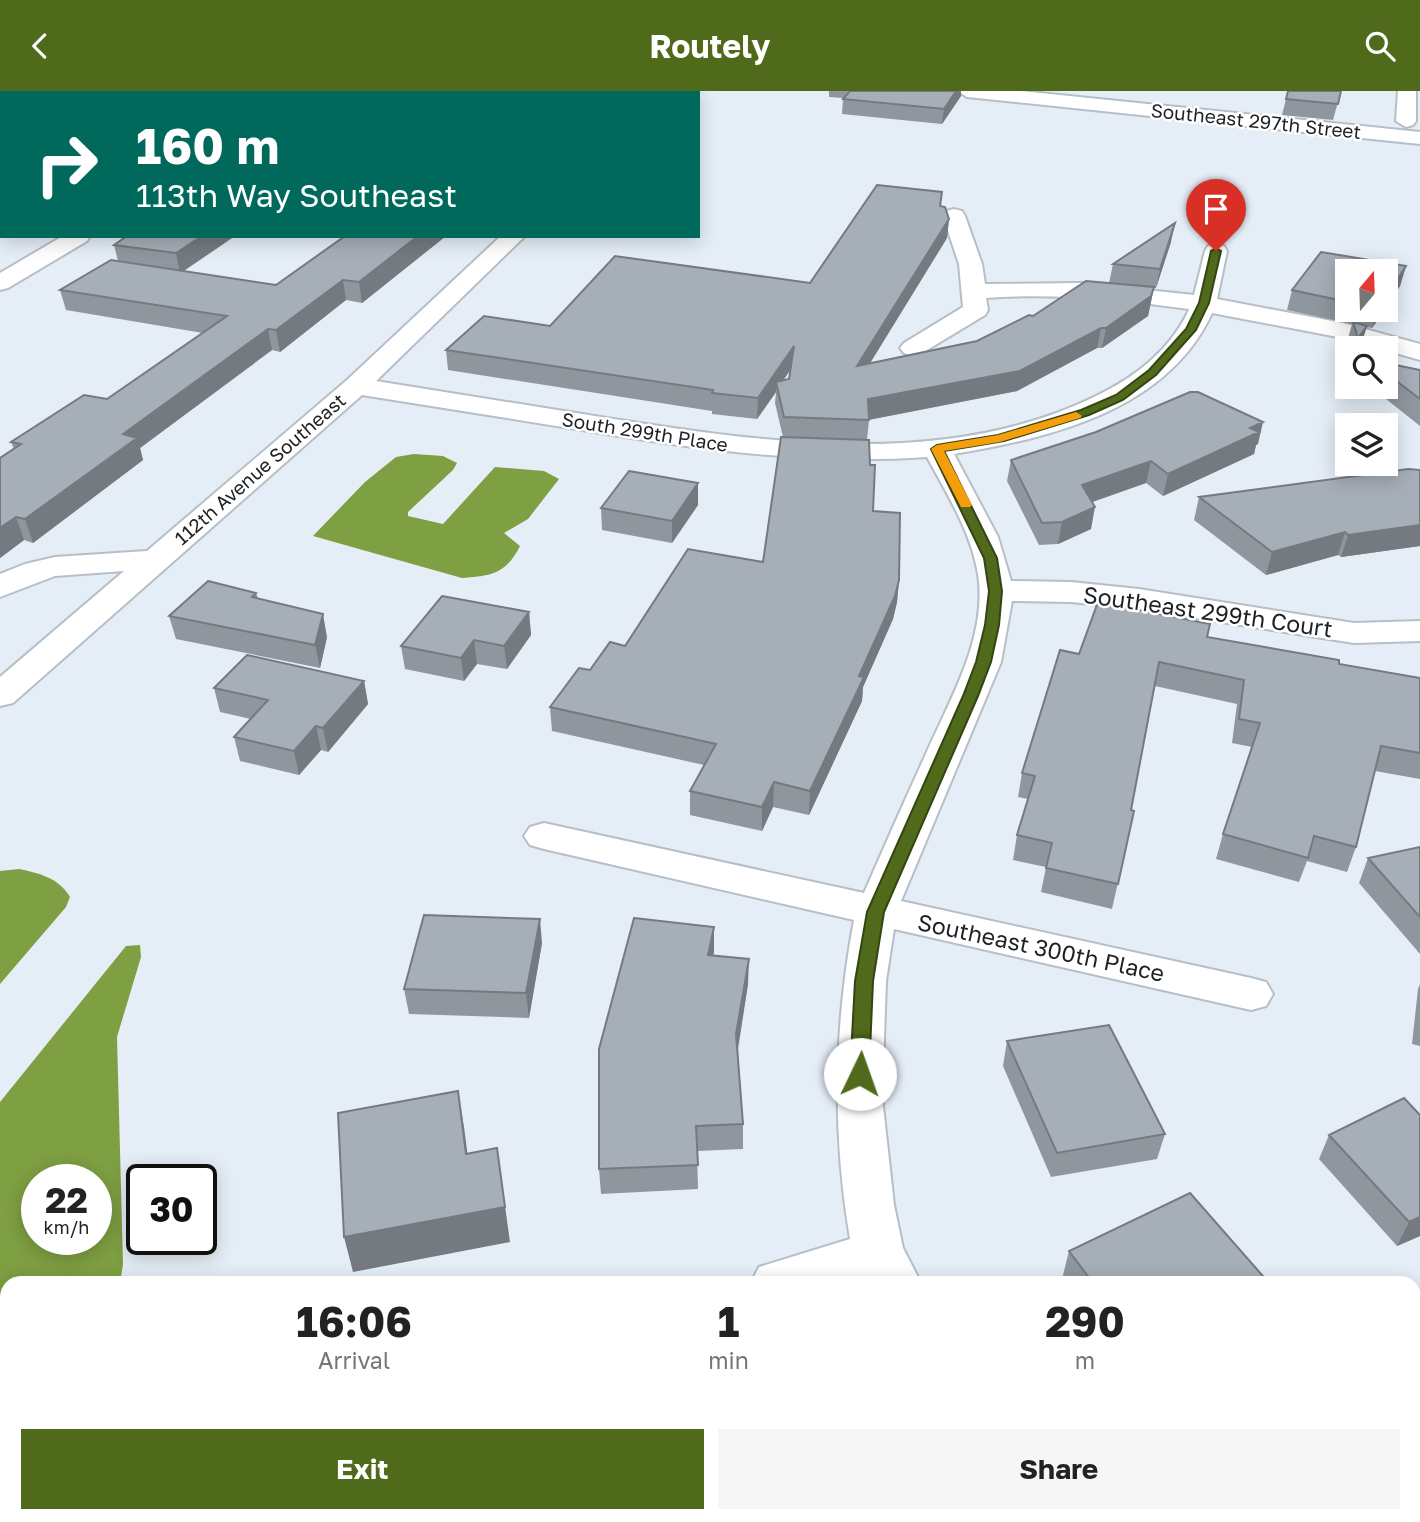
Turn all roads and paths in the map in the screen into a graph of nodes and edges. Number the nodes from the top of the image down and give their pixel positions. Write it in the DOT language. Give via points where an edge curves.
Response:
graph roads {
  1 [pos="967,91"];
  2 [pos="1408,91"];
  3 [pos="1406,121"];
  4 [pos="1420,138"];
  5 [pos="954,216"];
  6 [pos="76,238"];
  7 [pos="512,238"];
  8 [pos="1216,251"];
  9 [pos="0,283"];
  10 [pos="972,292"];
  11 [pos="1204,303"];
  12 [pos="913,348"];
  13 [pos="1420,352"];
  14 [pos="356,386"];
  15 [pos="937,449"];
  16 [pos="156,560"];
  17 [pos="0,587"];
  18 [pos="996,591"];
  19 [pos="1420,631"];
  20 [pos="0,695"];
  21 [pos="544,836"];
  22 [pos="876,912"];
  23 [pos="1251,994"];
  24 [pos="887,1268"];
  25 [pos="828,1276"];
  1 -- 4 [label="street, Southeast 297th Street"];
  2 -- 3 [label="street"];
  5 -- 10 [label="street" via="972,268"];
  6 -- 9 [label="street"];
  7 -- 14 [label="street, 112th Avenue Southeast"];
  8 -- 11 [label="street, South 299th Place"];
  10 -- 11 [label="street" via="1026,287"];
  10 -- 12 [label="street" via="976,310"];
  11 -- 13 [label="street"];
  11 -- 15 [label="street, South 299th Place" via="1174,352 1119,397 1085,413 1000,439"];
  14 -- 15 [label="street, South 299th Place" via="757,449 856,454"];
  14 -- 16 [label="street, 112th Avenue Southeast"];
  15 -- 18 [label="street" via="990,558"];
  16 -- 17 [label="street" via="49,567"];
  16 -- 20 [label="street, 112th Avenue Southeast"];
  18 -- 19 [label="street, Southeast 299th Court" via="1139,599 1354,633"];
  18 -- 22 [label="street" via="984,662"];
  21 -- 22 [label="street, Southeast 300th Place"];
  22 -- 23 [label="street, Southeast 300th Place"];
  22 -- 24 [label="street" via="864,981 859,1097 869,1205"];
  24 -- 25 [label="street"];
}
